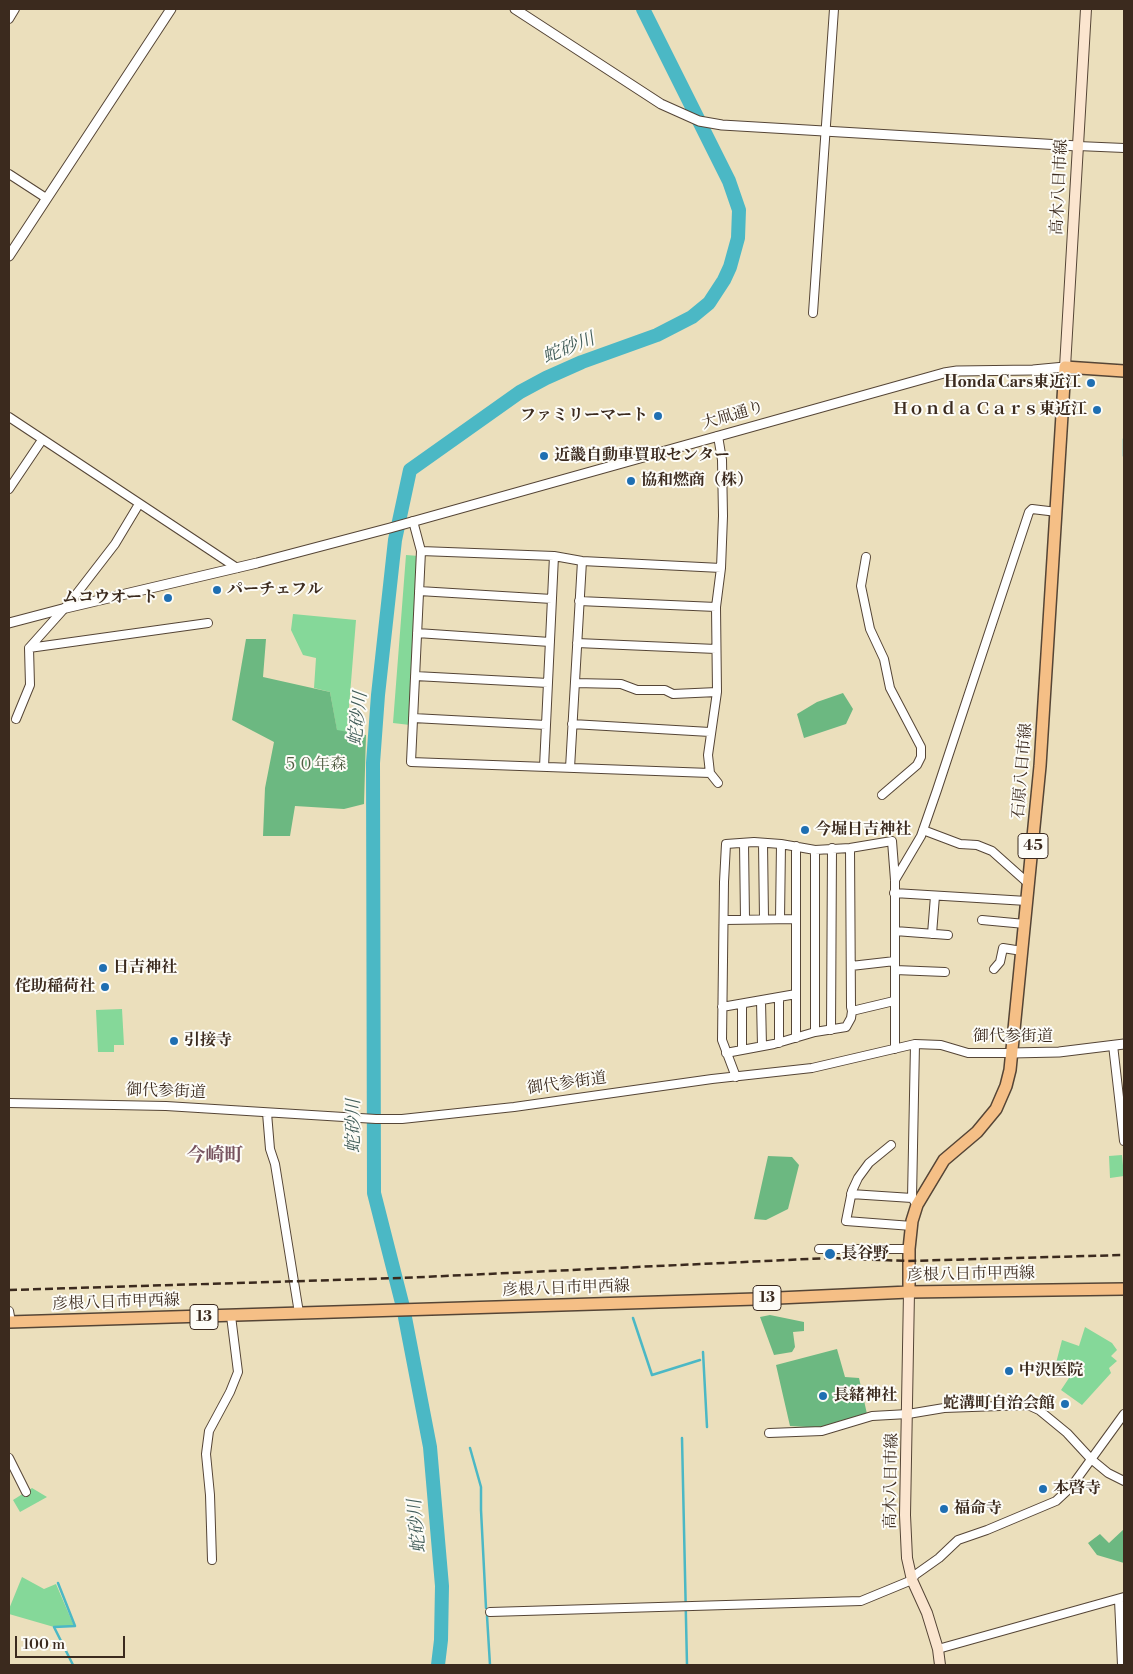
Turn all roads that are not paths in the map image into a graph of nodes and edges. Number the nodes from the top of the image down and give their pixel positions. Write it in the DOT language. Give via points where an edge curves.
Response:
graph roads {
  1 [pos="15,9"];
  2 [pos="171,9"];
  3 [pos="515,9"];
  4 [pos="834,9"];
  5 [pos="1086,9"];
  6 [pos="9,19"];
  7 [pos="826,130"];
  8 [pos="1078,146"];
  9 [pos="1124,148"];
  10 [pos="9,174"];
  11 [pos="46,198"];
  12 [pos="9,256"];
  13 [pos="813,313"];
  14 [pos="1066,367"];
  15 [pos="1124,371"];
  16 [pos="9,417"];
  17 [pos="718,436"];
  18 [pos="42,440"];
  19 [pos="9,489"];
  20 [pos="139,504"];
  21 [pos="1057,512"];
  22 [pos="413,521"];
  23 [pos="421,550"];
  24 [pos="554,556"];
  25 [pos="866,557"];
  26 [pos="582,561"];
  27 [pos="237,568"];
  28 [pos="721,568"];
  29 [pos="419,591"];
  30 [pos="552,599"];
  31 [pos="579,601"];
  32 [pos="66,608"];
  33 [pos="716,608"];
  34 [pos="9,623"];
  35 [pos="208,623"];
  36 [pos="417,634"];
  37 [pos="550,642"];
  38 [pos="577,642"];
  39 [pos="29,648"];
  40 [pos="716,649"];
  41 [pos="415,676"];
  42 [pos="548,683"];
  43 [pos="575,683"];
  44 [pos="717,692"];
  45 [pos="413,718"];
  46 [pos="16,720"];
  47 [pos="572,724"];
  48 [pos="546,725"];
  49 [pos="710,732"];
  50 [pos="544,767"];
  51 [pos="570,768"];
  52 [pos="710,773"];
  53 [pos="718,784"];
  54 [pos="882,795"];
  55 [pos="923,830"];
  56 [pos="744,843"];
  57 [pos="763,843"];
  58 [pos="781,844"];
  59 [pos="796,846"];
  60 [pos="832,848"];
  61 [pos="850,848"];
  62 [pos="815,850"];
  63 [pos="895,880"];
  64 [pos="1029,884"];
  65 [pos="894,893"];
  66 [pos="935,896"];
  67 [pos="1027,901"];
  68 [pos="764,919"];
  69 [pos="780,919"];
  70 [pos="796,919"];
  71 [pos="724,920"];
  72 [pos="745,920"];
  73 [pos="982,920"];
  74 [pos="1025,924"];
  75 [pos="895,931"];
  76 [pos="932,934"];
  77 [pos="948,935"];
  78 [pos="1022,951"];
  79 [pos="895,961"];
  80 [pos="851,966"];
  81 [pos="994,968"];
  82 [pos="895,970"];
  83 [pos="945,972"];
  84 [pos="796,994"];
  85 [pos="779,997"];
  86 [pos="760,1000"];
  87 [pos="894,1002"];
  88 [pos="742,1004"];
  89 [pos="722,1007"];
  90 [pos="852,1011"];
  91 [pos="831,1030"];
  92 [pos="815,1032"];
  93 [pos="796,1038"];
  94 [pos="779,1043"];
  95 [pos="915,1044"];
  96 [pos="1124,1044"];
  97 [pos="1113,1045"];
  98 [pos="762,1046"];
  99 [pos="742,1049"];
  100 [pos="895,1049"];
  101 [pos="726,1053"];
  102 [pos="1011,1053"];
  103 [pos="736,1078"];
  104 [pos="9,1103"];
  105 [pos="268,1113"];
  106 [pos="1124,1141"];
  107 [pos="891,1145"];
  108 [pos="851,1194"];
  109 [pos="914,1201"];
  110 [pos="912,1226"];
  111 [pos="818,1249"];
  112 [pos="909,1249"];
  113 [pos="1124,1289"];
  114 [pos="909,1292"];
  115 [pos="9,1311"];
  116 [pos="299,1313"];
  117 [pos="231,1316"];
  118 [pos="10,1322"];
  119 [pos="908,1414"];
  120 [pos="1124,1414"];
  121 [pos="769,1433"];
  122 [pos="9,1458"];
  123 [pos="1091,1460"];
  124 [pos="1124,1481"];
  125 [pos="26,1492"];
  126 [pos="212,1560"];
  127 [pos="912,1580"];
  128 [pos="1122,1599"];
  129 [pos="490,1612"];
  130 [pos="938,1649"];
  131 [pos="940,1665"];
  132 [pos="1122,1665"];
  1 -- 6 [label="street"];
  2 -- 11 [label="street"];
  3 -- 7 [label="street" via="661,104 686,116 722,125"];
  4 -- 7 [label="street"];
  5 -- 8 [label="main road, 高木八日市線"];
  7 -- 8 [label="street"];
  7 -- 13 [label="street"];
  8 -- 9 [label="street"];
  8 -- 14 [label="main road, 高木八日市線"];
  10 -- 11 [label="street"];
  11 -- 12 [label="street"];
  14 -- 15 [label="main road"];
  14 -- 17 [label="street, 大凧通り" via="944,373"];
  14 -- 21 [label="main road, 石原八日市線 / 45"];
  16 -- 18 [label="street"];
  17 -- 22 [label="street, 大凧通り"];
  17 -- 28 [label="street" via="722,470"];
  18 -- 19 [label="street"];
  18 -- 20 [label="street"];
  20 -- 27 [label="street"];
  20 -- 32 [label="street" via="115,544"];
  21 -- 55 [label="street" via="1032,509 1029,512"];
  21 -- 64 [label="main road, 石原八日市線 / 45"];
  22 -- 23 [label="street"];
  22 -- 27 [label="street, 大凧通り"];
  23 -- 24 [label="street"];
  23 -- 29 [label="street"];
  24 -- 26 [label="street"];
  24 -- 30 [label="street"];
  25 -- 54 [label="street" via="861,586 870,629 884,659 890,688 921,747 917,765"];
  26 -- 28 [label="street"];
  26 -- 31 [label="street"];
  27 -- 32 [label="street, 大凧通り"];
  28 -- 33 [label="street"];
  29 -- 30 [label="street"];
  29 -- 36 [label="street"];
  30 -- 37 [label="street"];
  31 -- 33 [label="street"];
  31 -- 38 [label="street"];
  32 -- 34 [label="street, 大凧通り"];
  32 -- 39 [label="street"];
  33 -- 40 [label="street"];
  35 -- 39 [label="street"];
  36 -- 37 [label="street"];
  36 -- 41 [label="street"];
  37 -- 42 [label="street"];
  38 -- 40 [label="street"];
  38 -- 43 [label="street"];
  39 -- 46 [label="street" via="30,685"];
  40 -- 44 [label="street"];
  41 -- 42 [label="street"];
  41 -- 45 [label="street"];
  42 -- 48 [label="street"];
  43 -- 44 [label="street" via="621,684 637,690 665,690 673,694"];
  43 -- 47 [label="street"];
  44 -- 49 [label="street"];
  45 -- 48 [label="street"];
  45 -- 50 [label="street" via="411,762"];
  47 -- 49 [label="street"];
  47 -- 51 [label="street"];
  48 -- 50 [label="street"];
  49 -- 52 [label="street"];
  50 -- 51 [label="street"];
  51 -- 52 [label="street"];
  52 -- 53 [label="street"];
  55 -- 63 [label="street"];
  55 -- 64 [label="street" via="960,844 977,845 992,851"];
  56 -- 57 [label="street"];
  56 -- 71 [label="street" via="726,844"];
  56 -- 72 [label="street"];
  57 -- 58 [label="street"];
  57 -- 68 [label="street"];
  58 -- 59 [label="street"];
  58 -- 69 [label="street"];
  59 -- 62 [label="street"];
  59 -- 70 [label="street"];
  60 -- 61 [label="street"];
  60 -- 62 [label="street"];
  60 -- 91 [label="street"];
  61 -- 63 [label="street" via="892,841"];
  61 -- 80 [label="street"];
  62 -- 92 [label="street"];
  63 -- 65 [label="street"];
  64 -- 67 [label="main road, 石原八日市線 / 45"];
  65 -- 66 [label="street"];
  65 -- 75 [label="street"];
  66 -- 67 [label="street"];
  66 -- 76 [label="street"];
  67 -- 74 [label="main road, 石原八日市線 / 45"];
  68 -- 69 [label="street"];
  68 -- 72 [label="street"];
  69 -- 70 [label="street"];
  70 -- 84 [label="street"];
  71 -- 72 [label="street"];
  71 -- 89 [label="street"];
  73 -- 74 [label="street"];
  74 -- 78 [label="main road, 石原八日市線 / 45"];
  75 -- 76 [label="street"];
  75 -- 79 [label="street"];
  76 -- 77 [label="street"];
  78 -- 81 [label="street" via="1003,948 1000,962"];
  78 -- 102 [label="main road, 石原八日市線 / 45"];
  79 -- 80 [label="street"];
  79 -- 82 [label="street"];
  80 -- 90 [label="street"];
  82 -- 83 [label="street"];
  82 -- 87 [label="street"];
  84 -- 85 [label="street"];
  84 -- 93 [label="street"];
  85 -- 86 [label="street"];
  85 -- 94 [label="street"];
  86 -- 88 [label="street"];
  86 -- 98 [label="street"];
  87 -- 90 [label="street"];
  87 -- 100 [label="street"];
  88 -- 89 [label="street"];
  88 -- 99 [label="street"];
  89 -- 101 [label="street" via="722,1040"];
  90 -- 91 [label="street" via="846,1027"];
  91 -- 92 [label="street"];
  92 -- 93 [label="street"];
  93 -- 94 [label="street"];
  94 -- 98 [label="street"];
  95 -- 100 [label="street, 御代参街道"];
  95 -- 102 [label="street, 御代参街道" via="940,1045 968,1053"];
  95 -- 109 [label="street"];
  96 -- 97 [label="street, 御代参街道"];
  97 -- 102 [label="street, 御代参街道" via="1059,1052"];
  97 -- 106 [label="street"];
  98 -- 99 [label="street"];
  99 -- 101 [label="street"];
  100 -- 103 [label="street, 御代参街道" via="812,1068"];
  101 -- 103 [label="street"];
  102 -- 109 [label="main road, 石原八日市線 / 45" via="1006,1086 996,1109 944,1160"];
  103 -- 105 [label="street, 御代参街道" via="402,1119"];
  104 -- 105 [label="street, 御代参街道" via="170,1106"];
  105 -- 116 [label="street" via="270,1149"];
  107 -- 108 [label="street" via="869,1163"];
  108 -- 109 [label="street"];
  108 -- 110 [label="street" via="846,1221"];
  109 -- 110 [label="main road, 石原八日市線 / 45"];
  110 -- 112 [label="main road, 石原八日市線 / 45"];
  111 -- 112 [label="street"];
  112 -- 114 [label="main road, 石原八日市線 / 45"];
  113 -- 114 [label="main road, 彦根八日市甲西線 / 13"];
  114 -- 116 [label="main road, 彦根八日市甲西線 / 13"];
  114 -- 119 [label="main road, 高木八日市線"];
  115 -- 118 [label="street"];
  116 -- 117 [label="main road, 彦根八日市甲西線 / 13"];
  117 -- 118 [label="main road, 彦根八日市甲西線 / 13"];
  117 -- 126 [label="street" via="238,1372 209,1431 206,1454"];
  119 -- 121 [label="street" via="872,1416 822,1431"];
  119 -- 123 [label="street" via="944,1408 1028,1405 1067,1433"];
  119 -- 127 [label="main road, 高木八日市線" via="906,1558"];
  120 -- 123 [label="street"];
  122 -- 125 [label="street"];
  123 -- 124 [label="street"];
  123 -- 127 [label="street" via="1056,1501 958,1540"];
  127 -- 129 [label="street" via="861,1601"];
  127 -- 130 [label="main road, 高木八日市線"];
  128 -- 130 [label="street"];
  128 -- 132 [label="street"];
  130 -- 131 [label="main road, 高木八日市線"];
}
